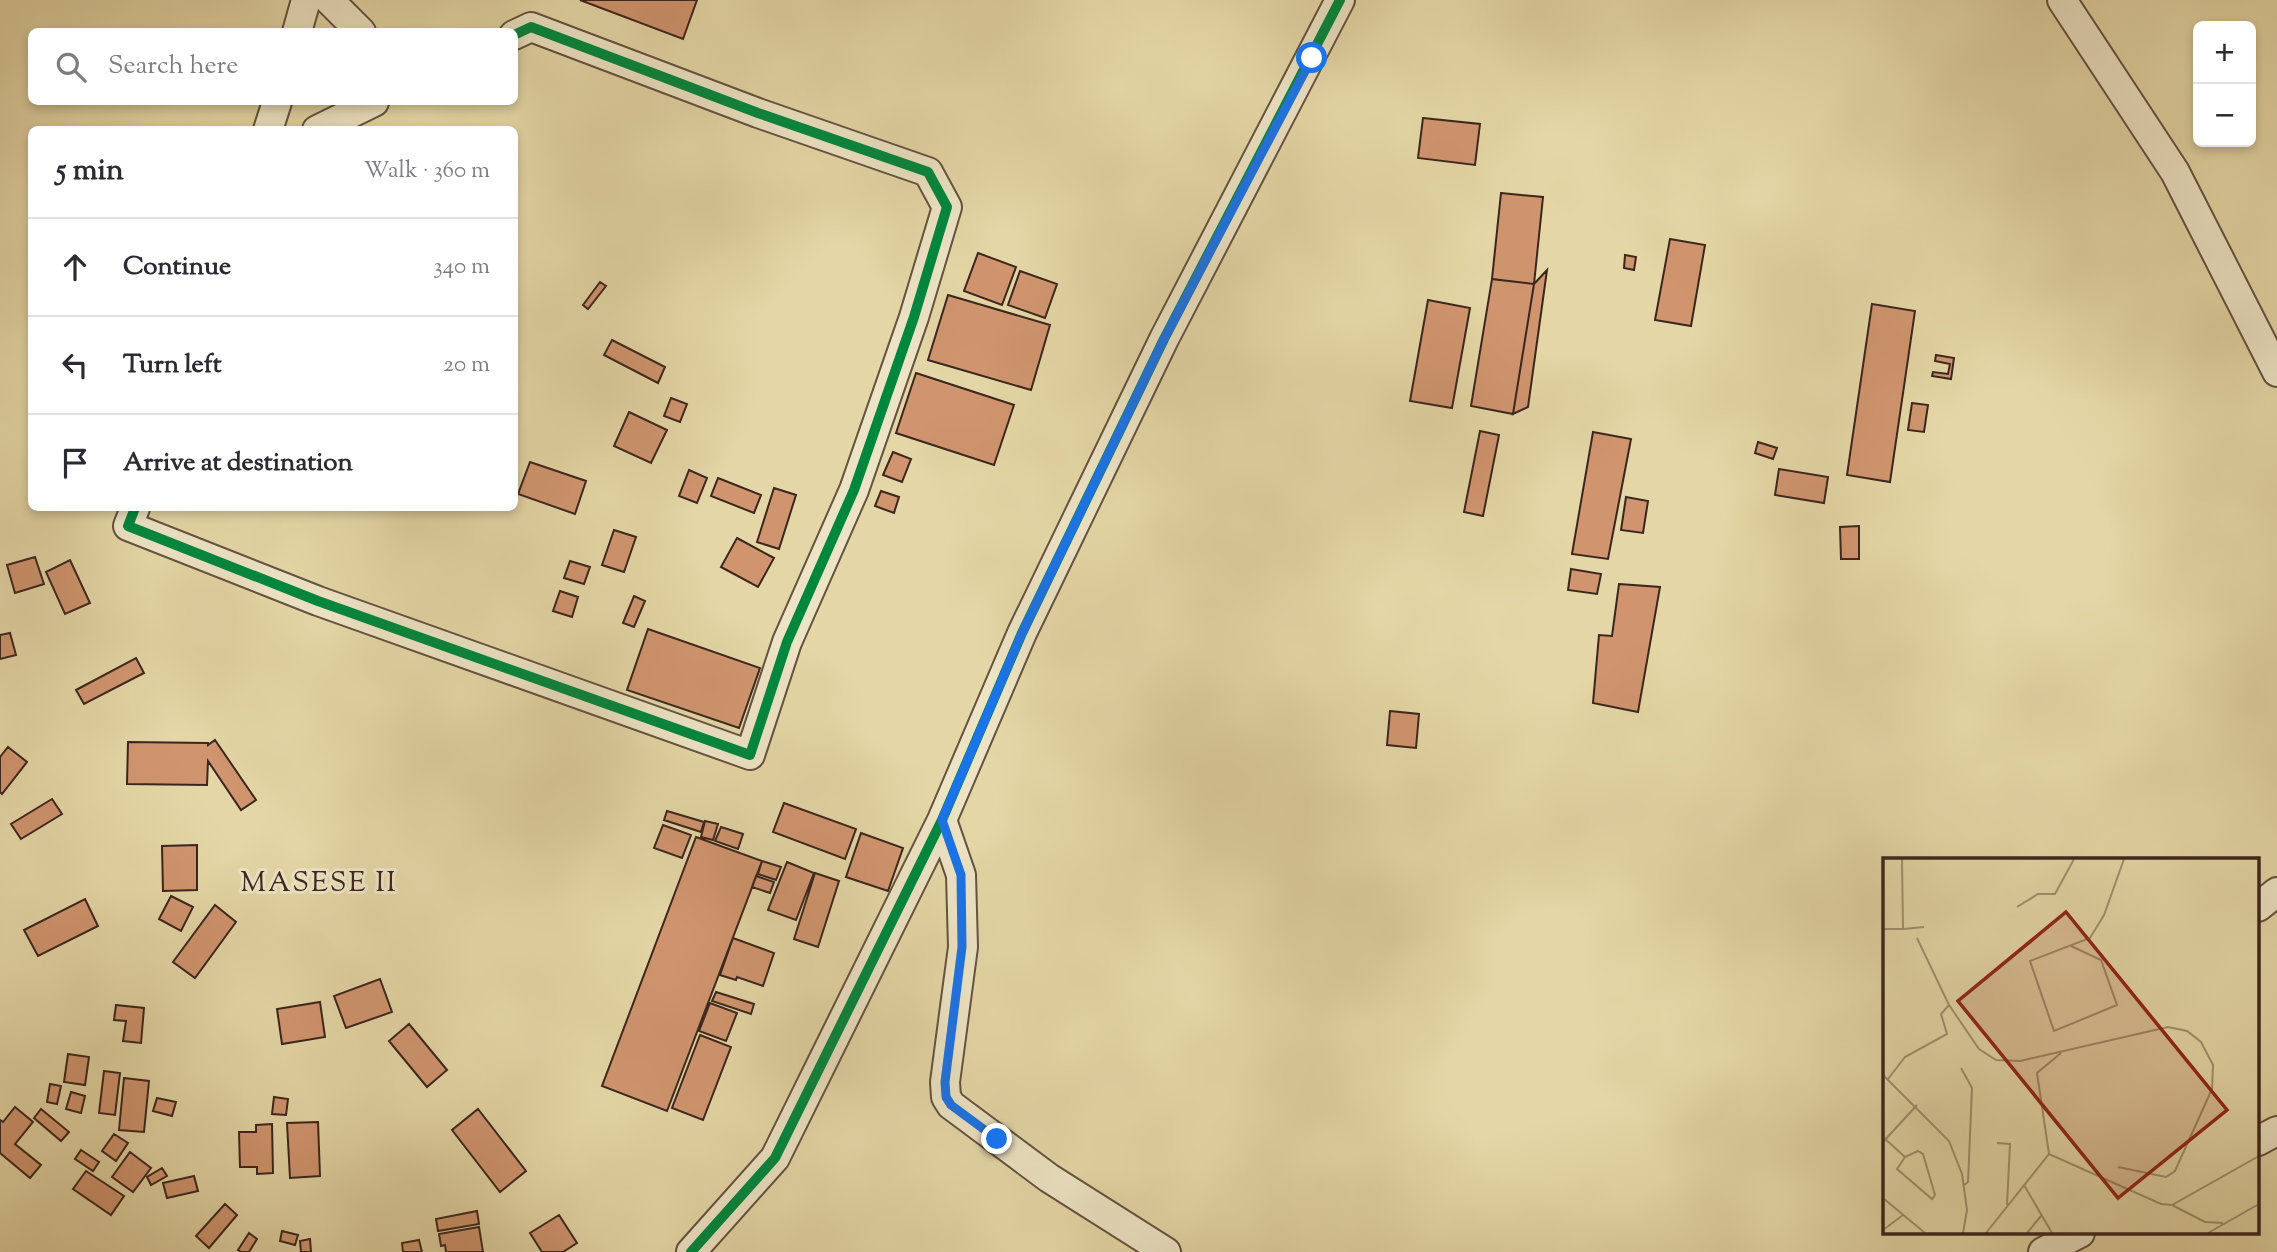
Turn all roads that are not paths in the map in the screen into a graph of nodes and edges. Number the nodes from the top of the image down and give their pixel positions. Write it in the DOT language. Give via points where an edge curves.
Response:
graph roads {
  1 [pos="306,0"];
  2 [pos="329,0"];
  3 [pos="1340,0"];
  4 [pos="2062,0"];
  5 [pos="298,28"];
  6 [pos="357,28"];
  7 [pos="518,33"];
  8 [pos="276,105"];
  9 [pos="368,105"];
  10 [pos="269,126"];
  11 [pos="325,126"];
  12 [pos="2277,372"];
  13 [pos="134,511"];
  14 [pos="942,820"];
  15 [pos="2277,892"];
  16 [pos="2260,905"];
  17 [pos="2277,1131"];
  18 [pos="2260,1140"];
  19 [pos="2078,1234"];
  20 [pos="691,1252"];
  21 [pos="1166,1252"];
  22 [pos="2043,1252"];
  1 -- 5 [label="street"];
  2 -- 6 [label="street"];
  3 -- 14 [label="street" via="1152,363 1022,633"];
  4 -- 12 [label="street" via="2175,172"];
  7 -- 13 [label="street" via="531,27 928,172 947,207 854,491 787,642 750,755 318,601 128,526"];
  8 -- 10 [label="street"];
  9 -- 11 [label="street"];
  14 -- 20 [label="street" via="775,1158"];
  14 -- 21 [label="street" via="961,875 962,923 946,1097 1049,1178"];
  15 -- 16 [label="street"];
  17 -- 18 [label="street"];
  19 -- 22 [label="street"];
}
